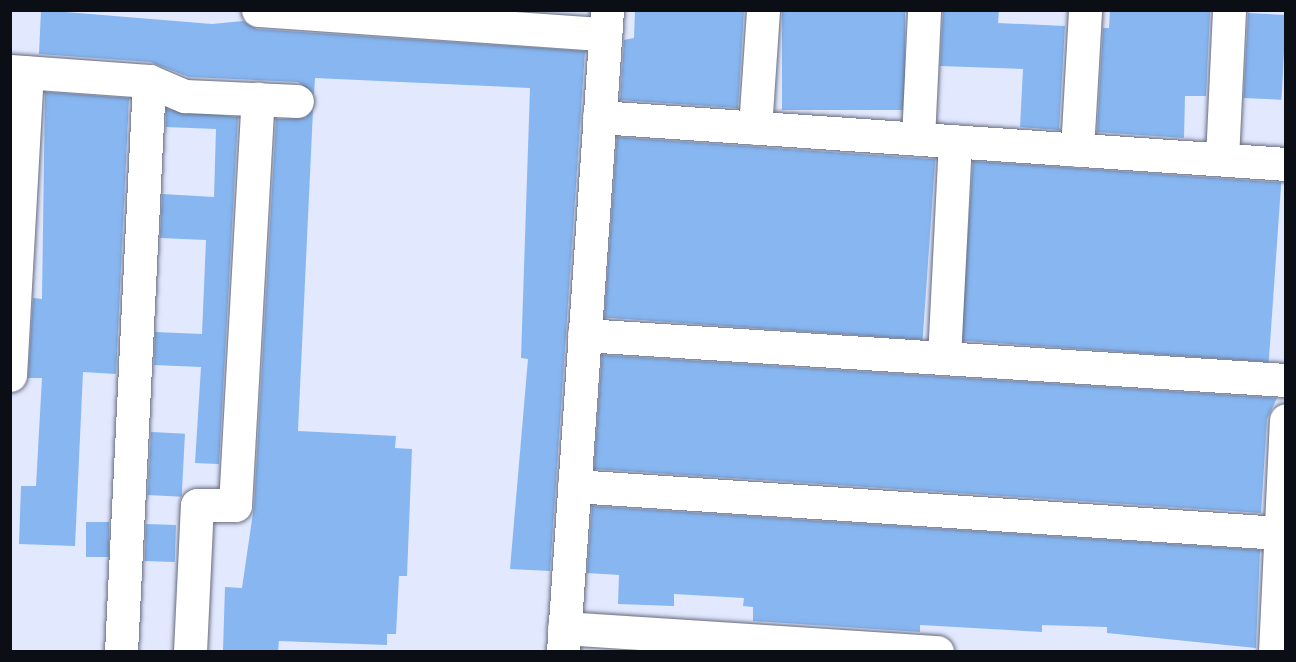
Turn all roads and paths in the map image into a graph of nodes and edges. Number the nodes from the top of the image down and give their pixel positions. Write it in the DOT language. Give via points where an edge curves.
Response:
graph roads {
  1 [pos="258,10"];
  2 [pos="763,10"];
  3 [pos="924,10"];
  4 [pos="1084,10"];
  5 [pos="1229,10"];
  6 [pos="606,22"];
  7 [pos="19,72"];
  8 [pos="149,81"];
  9 [pos="258,99"];
  10 [pos="297,101"];
  11 [pos="598,117"];
  12 [pos="755,128"];
  13 [pos="918,139"];
  14 [pos="955,141"];
  15 [pos="1077,150"];
  16 [pos="1222,159"];
  17 [pos="1286,164"];
  18 [pos="584,335"];
  19 [pos="944,358"];
  20 [pos="10,375"];
  21 [pos="1286,380"];
  22 [pos="1286,420"];
  23 [pos="574,486"];
  24 [pos="1280,533"];
  25 [pos="563,640"];
  26 [pos="121,651"];
  27 [pos="190,651"];
  28 [pos="937,651"];
  29 [pos="1275,651"];
  1 -- 6 [label="street"];
  2 -- 12 [label="street"];
  3 -- 13 [label="street"];
  4 -- 15 [label="street"];
  5 -- 16 [label="street"];
  6 -- 11 [label="street"];
  7 -- 8 [label="street"];
  7 -- 20 [label="street"];
  8 -- 9 [label="street" via="185,96"];
  8 -- 26 [label="street"];
  9 -- 10 [label="street"];
  9 -- 27 [label="street" via="235,506 197,505"];
  11 -- 12 [label="street"];
  11 -- 18 [label="street"];
  12 -- 13 [label="street"];
  13 -- 14 [label="street"];
  14 -- 15 [label="street"];
  14 -- 19 [label="street"];
  15 -- 16 [label="street"];
  16 -- 17 [label="street"];
  18 -- 19 [label="street"];
  18 -- 23 [label="street"];
  19 -- 21 [label="street"];
  22 -- 24 [label="street"];
  23 -- 24 [label="street"];
  23 -- 25 [label="street"];
  24 -- 29 [label="street"];
  25 -- 28 [label="street"];
}
